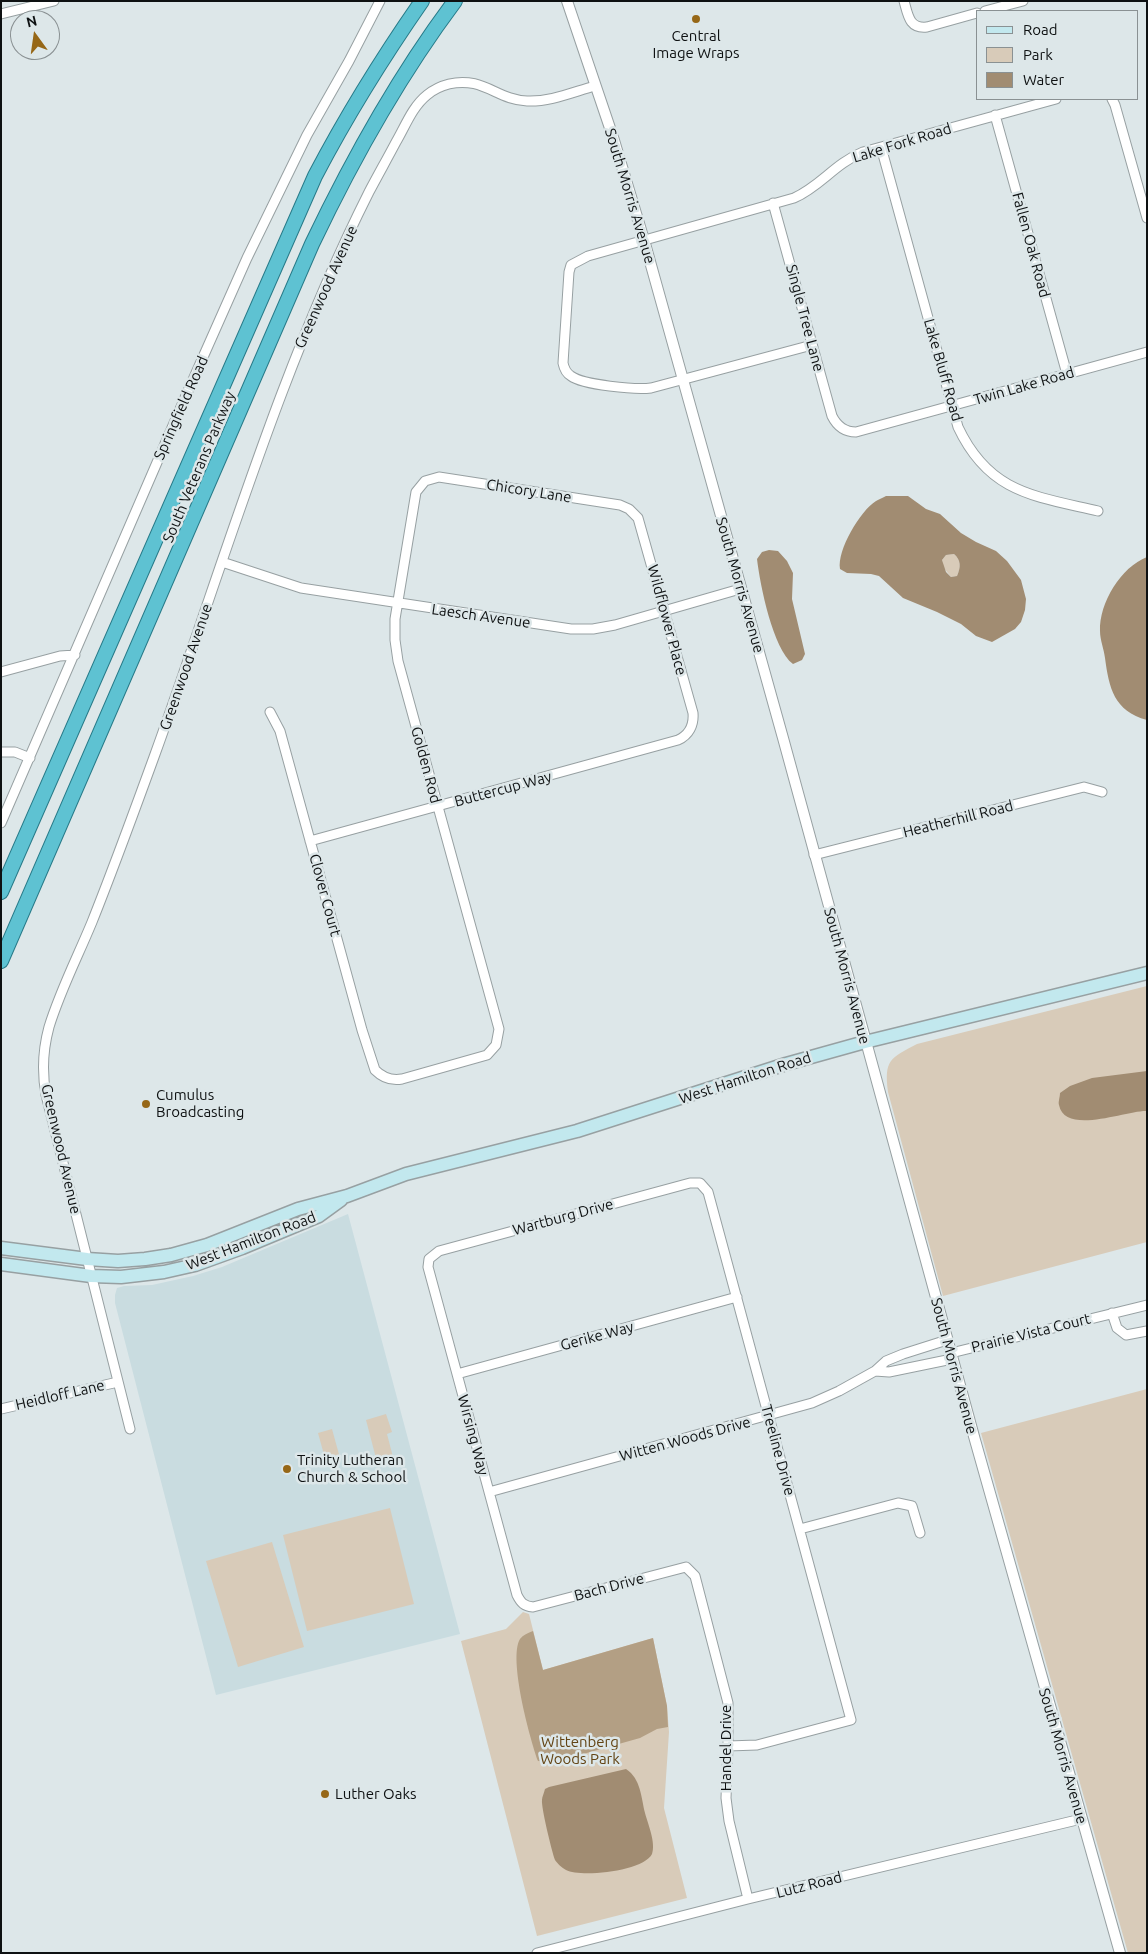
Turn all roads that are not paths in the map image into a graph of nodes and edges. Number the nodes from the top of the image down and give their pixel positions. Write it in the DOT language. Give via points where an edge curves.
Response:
graph roads {
  1 [pos="54,1"];
  2 [pos="380,1"];
  3 [pos="422,1"];
  4 [pos="455,1"];
  5 [pos="567,1"];
  6 [pos="904,1"];
  7 [pos="1022,1"];
  8 [pos="989,10"];
  9 [pos="976,13"];
  10 [pos="1,14"];
  11 [pos="595,86"];
  12 [pos="1052,100"];
  13 [pos="1112,100"];
  14 [pos="996,115"];
  15 [pos="881,147"];
  16 [pos="773,204"];
  17 [pos="1147,218"];
  18 [pos="644,240"];
  19 [pos="812,345"];
  20 [pos="1147,352"];
  21 [pos="1067,374"];
  22 [pos="682,380"];
  23 [pos="952,406"];
  24 [pos="843,429"];
  25 [pos="424,483"];
  26 [pos="1098,511"];
  27 [pos="634,513"];
  28 [pos="222,562"];
  29 [pos="740,589"];
  30 [pos="398,603"];
  31 [pos="665,611"];
  32 [pos="75,655"];
  33 [pos="1,672"];
  34 [pos="270,712"];
  35 [pos="690,729"];
  36 [pos="1,752"];
  37 [pos="30,758"];
  38 [pos="1102,792"];
  39 [pos="437,807"];
  40 [pos="1,824"];
  41 [pos="310,841"];
  42 [pos="814,855"];
  43 [pos="1,892"];
  44 [pos="1,962"];
  45 [pos="1147,973"];
  46 [pos="865,1042"];
  47 [pos="382,1076"];
  48 [pos="700,1183"];
  49 [pos="347,1196"];
  50 [pos="1,1248"];
  51 [pos="429,1259"];
  52 [pos="87,1260"];
  53 [pos="1,1264"];
  54 [pos="92,1276"];
  55 [pos="737,1297"];
  56 [pos="1147,1305"];
  57 [pos="1112,1313"];
  58 [pos="1147,1331"];
  59 [pos="947,1340"];
  60 [pos="952,1356"];
  61 [pos="875,1371"];
  62 [pos="457,1374"];
  63 [pos="118,1382"];
  64 [pos="1,1409"];
  65 [pos="769,1416"];
  66 [pos="130,1430"];
  67 [pos="489,1492"];
  68 [pos="800,1529"];
  69 [pos="920,1533"];
  70 [pos="691,1570"];
  71 [pos="527,1607"];
  72 [pos="728,1746"];
  73 [pos="1081,1819"];
  74 [pos="748,1899"];
  75 [pos="537,1953"];
  76 [pos="1120,1953"];
  1 -- 10 [label="street"];
  2 -- 32 [label="street, Springfield Road" via="307,135 247,258"];
  3 -- 43 [label="highway, South Veterans Parkway" via="351,109 315,176"];
  4 -- 44 [label="highway, South Veterans Parkway" via="376,119 312,244"];
  5 -- 11 [label="street, South Morris Avenue"];
  6 -- 9 [label="street" via="909,20 915,26 927,27"];
  7 -- 8 [label="street"];
  11 -- 18 [label="street, South Morris Avenue"];
  11 -- 28 [label="street, Greenwood Avenue" via="529,101 514,99 472,82 457,83 428,94 415,108 375,180 324,288 249,480"];
  12 -- 14 [label="street, Lake Fork Road"];
  13 -- 17 [label="street"];
  14 -- 15 [label="street, Lake Fork Road"];
  14 -- 21 [label="street, Fallen Oak Road"];
  15 -- 16 [label="street, Lake Fork Road" via="850,157 809,190"];
  15 -- 23 [label="street, Lake Bluff Road"];
  16 -- 18 [label="street, Lake Fork Road"];
  16 -- 19 [label="street, Single Tree Lane"];
  18 -- 22 [label="street, South Morris Avenue"];
  18 -- 22 [label="street, Lake Fork Road" via="582,258 571,265 564,368 579,380 634,389"];
  19 -- 22 [label="street"];
  19 -- 24 [label="street, Single Tree Lane" via="832,416"];
  20 -- 21 [label="street, Twin Lake Road"];
  21 -- 23 [label="street, Twin Lake Road"];
  22 -- 29 [label="street, South Morris Avenue"];
  23 -- 24 [label="street, Twin Lake Road" via="856,432"];
  23 -- 26 [label="street, Lake Bluff Road" via="969,448 999,479 1025,493"];
  25 -- 27 [label="street, Chicory Lane" via="439,477 620,505"];
  25 -- 30 [label="street, Golden Rod" via="416,492"];
  27 -- 31 [label="street, Wildflower Place" via="640,523"];
  28 -- 30 [label="street, Laesch Avenue" via="302,588"];
  28 -- 52 [label="street, Greenwood Avenue" via="135,809 46,1040 46,1095"];
  29 -- 31 [label="street, Laesch Avenue"];
  29 -- 42 [label="street, South Morris Avenue"];
  30 -- 31 [label="street, Laesch Avenue" via="571,629 604,627"];
  30 -- 39 [label="street, Golden Rod" via="395,629 398,661"];
  31 -- 35 [label="street, Wildflower Place" via="693,713"];
  32 -- 33 [label="street"];
  32 -- 37 [label="street, Springfield Road"];
  34 -- 41 [label="street, Clover Court" via="280,731"];
  35 -- 39 [label="street, Buttercup Way" via="678,740"];
  36 -- 37 [label="street" via="15,752"];
  37 -- 40 [label="street, Springfield Road"];
  38 -- 42 [label="street, Heatherhill Road" via="1084,787"];
  39 -- 41 [label="street, Buttercup Way"];
  39 -- 47 [label="street, Golden Rod" via="499,1029 496,1045 483,1057 402,1080"];
  41 -- 47 [label="street, Clover Court" via="373,1066"];
  42 -- 46 [label="street, South Morris Avenue"];
  45 -- 46 [label="main road, West Hamilton Road"];
  46 -- 49 [label="main road, West Hamilton Road" via="770,1068 577,1131 406,1174"];
  46 -- 59 [label="street, South Morris Avenue"];
  48 -- 51 [label="street, Wartburg Drive" via="690,1183 448,1249"];
  48 -- 55 [label="street, Treeline Drive" via="708,1192"];
  49 -- 52 [label="main road, West Hamilton Road" via="298,1209 207,1245 171,1255 118,1261"];
  49 -- 54 [label="main road, West Hamilton Road" via="319,1216 195,1265 144,1275"];
  50 -- 52 [label="main road, West Hamilton Road"];
  51 -- 62 [label="street, Wirsing Way" via="428,1267"];
  52 -- 54 [label="street, Greenwood Avenue"];
  53 -- 54 [label="main road, West Hamilton Road"];
  54 -- 63 [label="street, Greenwood Avenue"];
  55 -- 62 [label="street, Gerike Way"];
  55 -- 65 [label="street, Treeline Drive"];
  56 -- 57 [label="street, Prairie Vista Court"];
  57 -- 58 [label="street, Prairie Vista Court" via="1117,1328 1126,1335"];
  57 -- 60 [label="street, Prairie Vista Court"];
  59 -- 60 [label="street, South Morris Avenue"];
  59 -- 61 [label="street, Witten Woods Drive" via="886,1361"];
  60 -- 61 [label="street, Witten Woods Drive" via="889,1372"];
  60 -- 73 [label="street, South Morris Avenue"];
  61 -- 65 [label="street, Witten Woods Drive" via="812,1403"];
  62 -- 67 [label="street, Wirsing Way"];
  63 -- 64 [label="street, Heidloff Lane"];
  63 -- 66 [label="street, Greenwood Avenue"];
  65 -- 67 [label="street, Witten Woods Drive"];
  65 -- 68 [label="street, Treeline Drive"];
  67 -- 71 [label="street, Wirsing Way" via="517,1595"];
  68 -- 69 [label="street" via="898,1503 912,1506"];
  68 -- 72 [label="street, Treeline Drive" via="851,1720 757,1746"];
  70 -- 71 [label="street, Bach Drive" via="686,1567"];
  70 -- 72 [label="street, Handel Drive" via="725,1690"];
  72 -- 74 [label="street, Handel Drive" via="726,1798 729,1821"];
  73 -- 74 [label="street, Lutz Road"];
  73 -- 76 [label="street, South Morris Avenue"];
  74 -- 75 [label="street, Lutz Road"];
}
